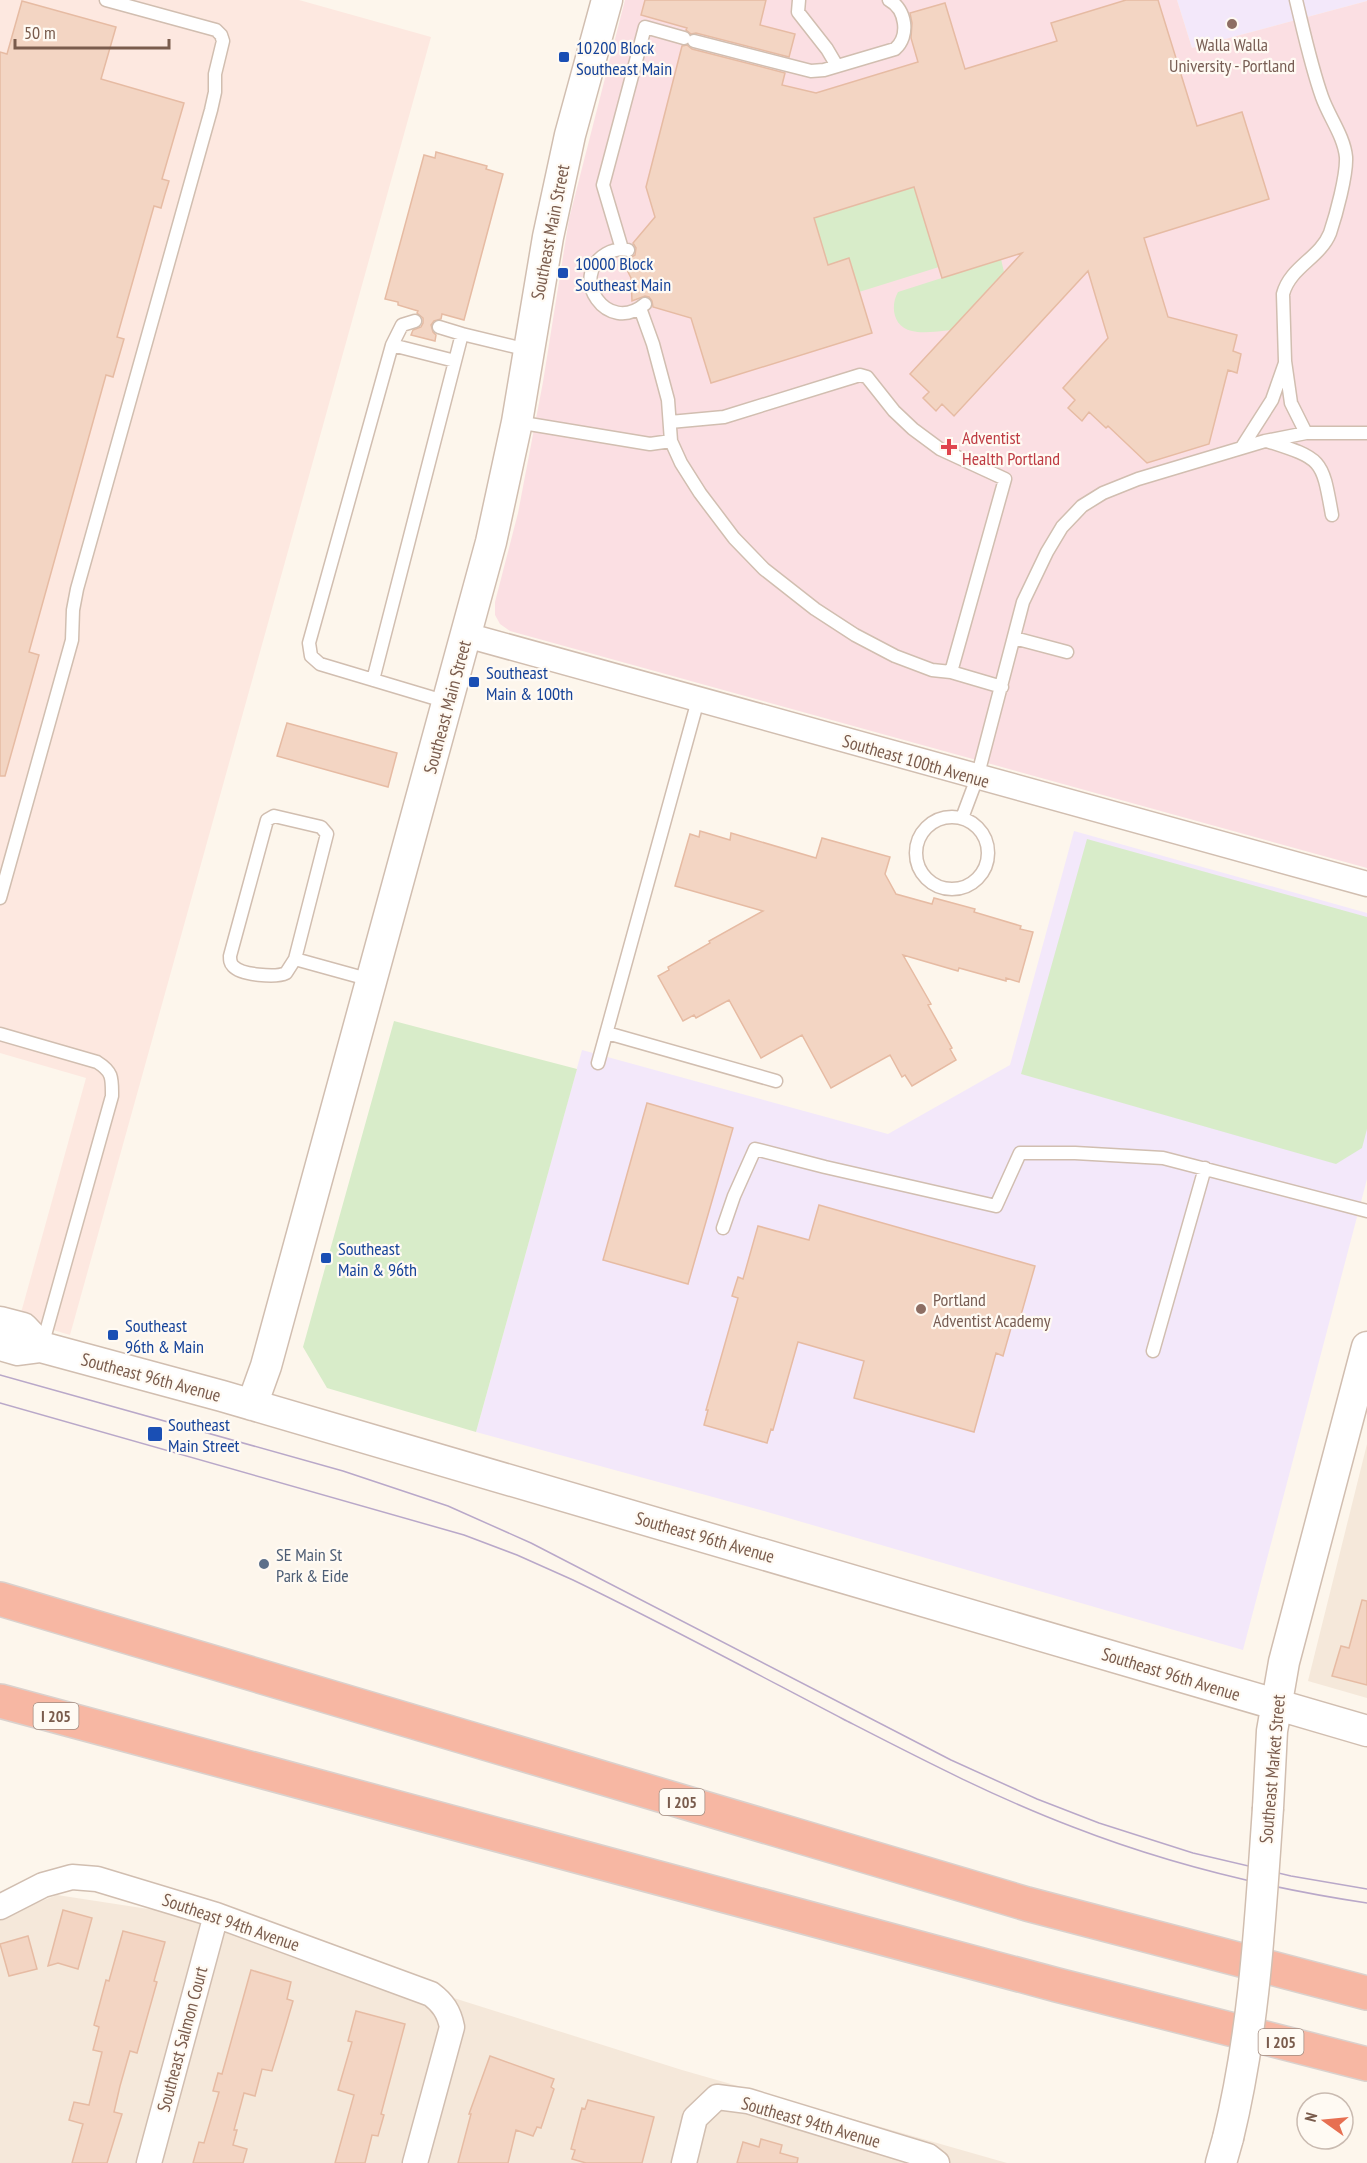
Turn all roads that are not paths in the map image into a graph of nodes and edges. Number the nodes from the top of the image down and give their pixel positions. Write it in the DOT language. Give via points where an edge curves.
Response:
graph roads {
  1 [pos="106,0"];
  2 [pos="607,0"];
  3 [pos="799,0"];
  4 [pos="889,0"];
  5 [pos="1296,0"];
  6 [pos="837,66"];
  7 [pos="415,321"];
  8 [pos="439,327"];
  9 [pos="462,334"];
  10 [pos="392,345"];
  11 [pos="529,351"];
  12 [pos="455,361"];
  13 [pos="1285,361"];
  14 [pos="517,422"];
  15 [pos="670,422"];
  16 [pos="1367,433"];
  17 [pos="1306,434"];
  18 [pos="671,441"];
  19 [pos="1265,441"];
  20 [pos="1242,447"];
  21 [pos="1332,515"];
  22 [pos="466,635"];
  23 [pos="1014,638"];
  24 [pos="1067,652"];
  25 [pos="951,672"];
  26 [pos="373,680"];
  27 [pos="1002,687"];
  28 [pos="698,700"];
  29 [pos="448,702"];
  30 [pos="977,778"];
  31 [pos="962,818"];
  32 [pos="1367,885"];
  33 [pos="0,898"];
  34 [pos="295,959"];
  35 [pos="371,980"];
  36 [pos="607,1033"];
  37 [pos="0,1034"];
  38 [pos="598,1064"];
  39 [pos="776,1081"];
  40 [pos="1205,1168"];
  41 [pos="1367,1211"];
  42 [pos="723,1228"];
  43 [pos="0,1322"];
  44 [pos="0,1345"];
  45 [pos="41,1347"];
  46 [pos="1367,1347"];
  47 [pos="1153,1352"];
  48 [pos="252,1405"];
  49 [pos="0,1599"];
  50 [pos="0,1701"];
  51 [pos="1275,1705"];
  52 [pos="1367,1731"];
  53 [pos="0,1907"];
  54 [pos="216,1915"];
  55 [pos="1367,1993"];
  56 [pos="1367,2064"];
  57 [pos="1224,2150"];
  58 [pos="149,2163"];
  59 [pos="415,2163"];
  60 [pos="684,2163"];
  61 [pos="937,2163"];
  1 -- 33 [label="lane" via="216,30 223,41 211,110 77,590 72,640"];
  2 -- 11 [label="street, Southeast Main Street" via="561,174"];
  3 -- 6 [label="lane" via="798,12"];
  4 -- 6 [label="lane" via="898,6 904,24 901,44"];
  5 -- 13 [label="lane" via="1323,100 1346,155 1346,170 1329,234 1286,284"];
  6 -- 15 [label="lane" via="804,70 645,27 603,185 625,249 602,256 594,266 591,289 596,300 616,313 633,312 643,306 668,400"];
  7 -- 10 [label="lane" via="402,325"];
  8 -- 9 [label="lane"];
  9 -- 11 [label="lane"];
  9 -- 12 [label="lane"];
  10 -- 12 [label="lane"];
  10 -- 26 [label="lane" via="309,643 311,656 320,664"];
  11 -- 14 [label="street, Southeast Main Street"];
  12 -- 26 [label="lane"];
  13 -- 17 [label="lane" via="1291,403"];
  13 -- 20 [label="lane" via="1272,400"];
  14 -- 18 [label="lane" via="650,444"];
  14 -- 22 [label="street, Southeast Main Street"];
  15 -- 18 [label="lane"];
  15 -- 25 [label="lane" via="724,417 867,376 913,429 940,449 1005,479"];
  16 -- 17 [label="lane"];
  17 -- 19 [label="lane"];
  18 -- 25 [label="lane" via="700,493 764,569 855,635 895,656 932,670"];
  19 -- 20 [label="lane"];
  19 -- 21 [label="lane" via="1318,463 1325,475"];
  20 -- 23 [label="lane" via="1138,480 1082,506 1062,527 1047,552 1023,602"];
  22 -- 28 [label="street, Southeast 100th Avenue"];
  22 -- 29 [label="street, Southeast Main Street"];
  23 -- 24 [label="lane"];
  23 -- 27 [label="lane"];
  25 -- 27 [label="lane"];
  26 -- 29 [label="lane"];
  27 -- 30 [label="lane"];
  28 -- 30 [label="street, Southeast 100th Avenue"];
  28 -- 36 [label="lane"];
  29 -- 35 [label="street, Southeast Main Street"];
  30 -- 31 [label="lane"];
  30 -- 32 [label="street, Southeast 100th Avenue"];
  31 -- 31 [label="lane" via="941,819 923,831 918,841 917,862 921,872 948,889 969,886 988,861 983,834"];
  34 -- 34 [label="lane" via="286,973 274,977 236,969 230,960 267,820 274,816 321,827 327,834"];
  34 -- 35 [label="lane"];
  35 -- 48 [label="street, Southeast Main Street"];
  36 -- 38 [label="lane"];
  36 -- 39 [label="lane"];
  37 -- 45 [label="lane" via="97,1062 108,1069 112,1079 112,1096"];
  40 -- 41 [label="lane"];
  40 -- 42 [label="lane" via="1163,1158 1020,1153 996,1206 755,1149"];
  40 -- 47 [label="lane"];
  43 -- 45 [label="street, Southeast 96th Avenue" via="23,1328"];
  44 -- 45 [label="street, Southeast 96th Avenue" via="18,1350"];
  45 -- 48 [label="street, Southeast 96th Avenue"];
  46 -- 51 [label="street, Southeast Market Street"];
  48 -- 51 [label="street, Southeast 96th Avenue"];
  49 -- 55 [label="highway, I 205" via="1028,1904"];
  50 -- 56 [label="highway, I 205" via="1056,1985"];
  51 -- 52 [label="street, Southeast 96th Avenue"];
  51 -- 57 [label="street, Southeast Market Street, bridge" via="1253,2006 1243,2075"];
  53 -- 54 [label="street, Southeast 94th Avenue" via="43,1885 72,1877 97,1879"];
  54 -- 58 [label="street, Southeast Salmon Court"];
  54 -- 59 [label="street, Southeast 94th Avenue" via="431,1994 442,2003 452,2027"];
  60 -- 61 [label="street, Southeast 94th Avenue" via="695,2118 717,2097 748,2101 928,2156"];
}
